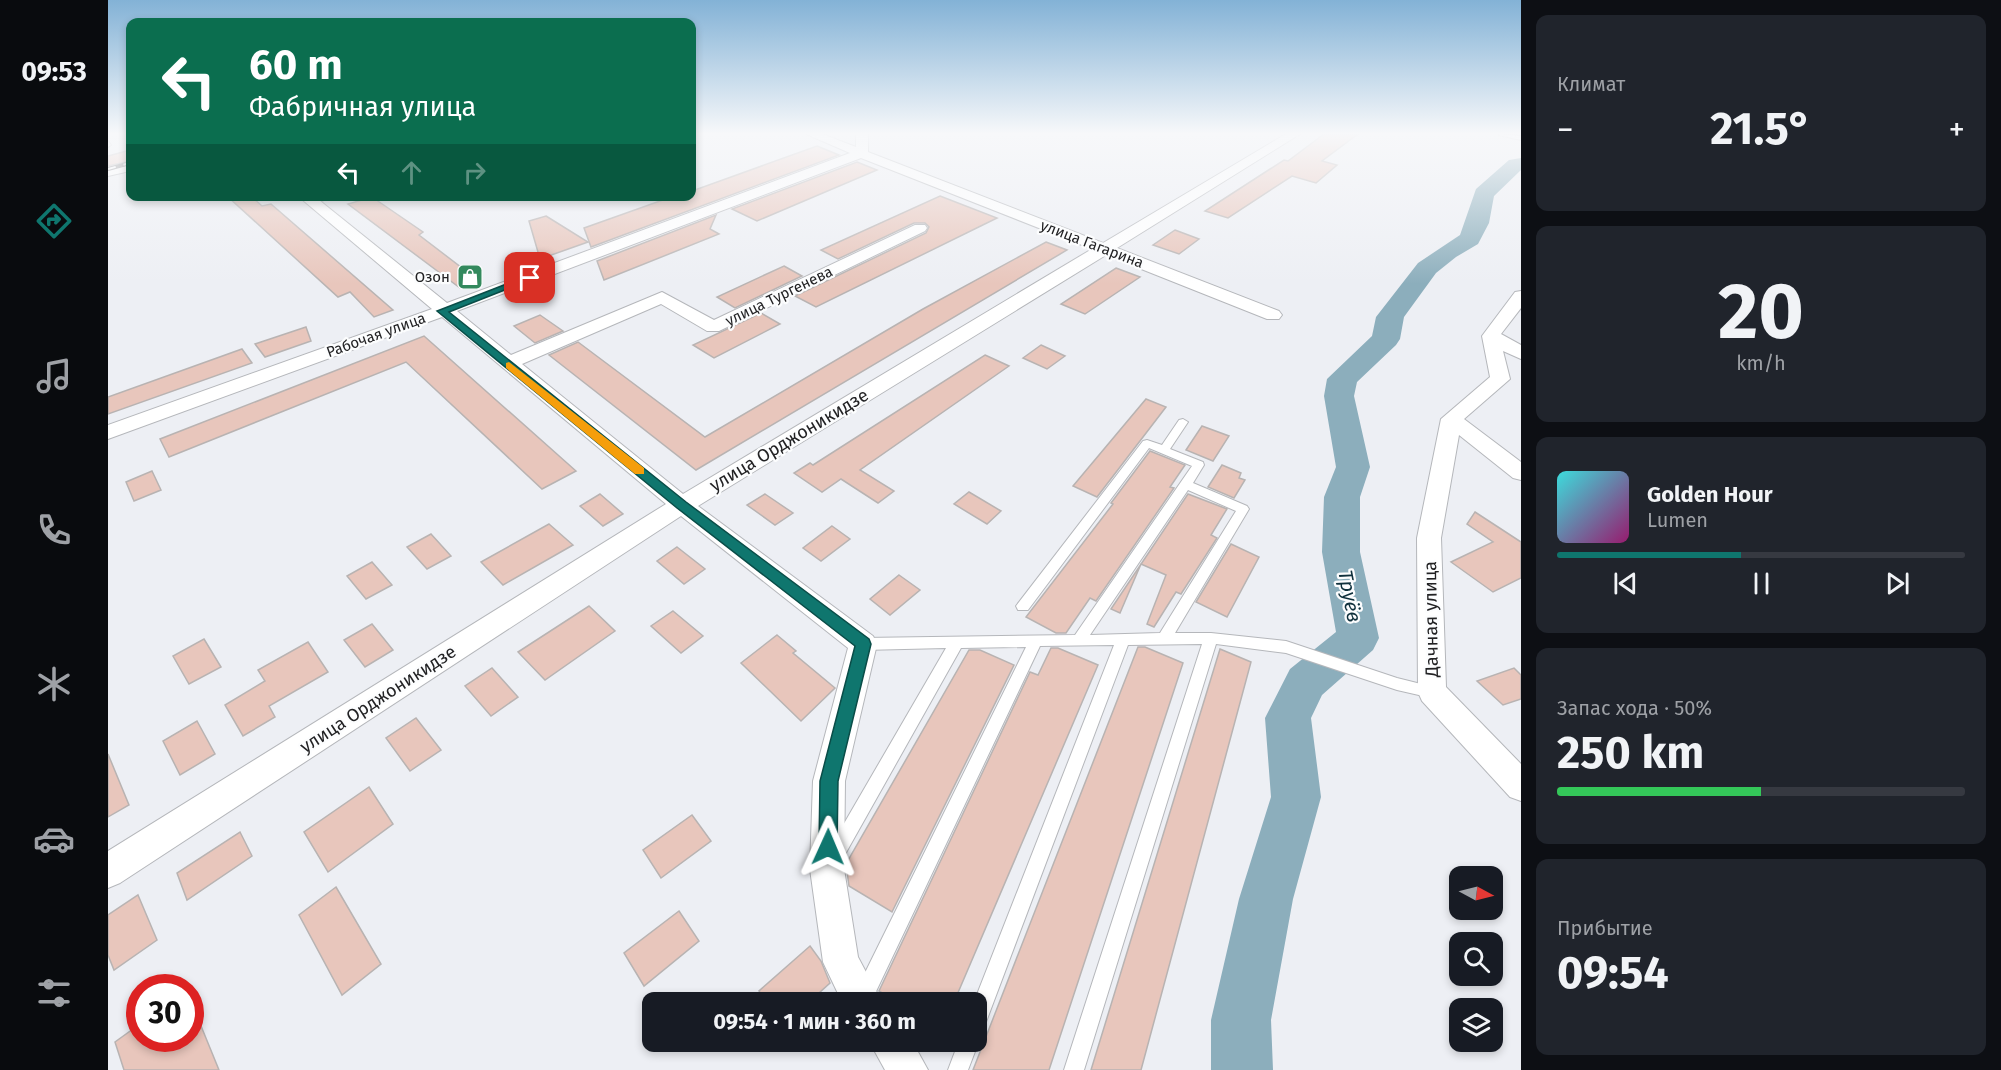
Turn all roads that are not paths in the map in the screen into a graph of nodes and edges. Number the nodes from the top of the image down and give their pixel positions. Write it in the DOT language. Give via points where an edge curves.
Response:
graph roads {
  1 [pos="780,184"];
  2 [pos="941,184"];
  3 [pos="1212,184"];
  4 [pos="311,201"];
  5 [pos="920,228"];
  6 [pos="1106,249"];
  7 [pos="1521,296"];
  8 [pos="442,311"];
  9 [pos="1272,315"];
  10 [pos="1491,336"];
  11 [pos="1521,353"];
  12 [pos="507,364"];
  13 [pos="1451,419"];
  14 [pos="1183,422"];
  15 [pos="108,432"];
  16 [pos="1164,450"];
  17 [pos="1521,473"];
  18 [pos="1185,484"];
  19 [pos="681,505"];
  20 [pos="1023,606"];
  21 [pos="1211,638"];
  22 [pos="1164,639"];
  23 [pos="1078,640"];
  24 [pos="1123,640"];
  25 [pos="1036,641"];
  26 [pos="957,642"];
  27 [pos="863,644"];
  28 [pos="1432,692"];
  29 [pos="1521,786"];
  30 [pos="827,869"];
  31 [pos="108,871"];
  32 [pos="858,992"];
  33 [pos="867,992"];
  34 [pos="987,993"];
  35 [pos="896,1052"];
  36 [pos="965,1052"];
  37 [pos="908,1070"];
  38 [pos="958,1070"];
  39 [pos="1074,1070"];
  1 -- 8 [label="street, Рабочая улица"];
  2 -- 6 [label="street, улица Гагарина"];
  3 -- 6 [label="street, улица Орджоникидзе"];
  4 -- 8 [label="street"];
  5 -- 12 [label="street, улица Тургенева" via="713,327 662,297"];
  6 -- 9 [label="street, улица Гагарина"];
  6 -- 19 [label="street, улица Орджоникидзе"];
  7 -- 10 [label="street"];
  8 -- 12 [label="street"];
  8 -- 15 [label="street, Рабочая улица"];
  10 -- 11 [label="street"];
  10 -- 13 [label="street" via="1500,379"];
  12 -- 19 [label="street"];
  13 -- 17 [label="street"];
  13 -- 28 [label="street, Дачная улица" via="1430,538"];
  14 -- 16 [label="lane"];
  16 -- 18 [label="lane" via="1198,465"];
  16 -- 20 [label="lane" via="1148,443"];
  18 -- 22 [label="lane" via="1243,509"];
  18 -- 23 [label="lane"];
  19 -- 27 [label="street"];
  19 -- 31 [label="street, улица Орджоникидзе"];
  21 -- 22 [label="lane"];
  21 -- 28 [label="lane" via="1286,647"];
  21 -- 39 [label="lane"];
  22 -- 24 [label="lane"];
  23 -- 24 [label="lane"];
  23 -- 25 [label="lane"];
  24 -- 34 [label="lane"];
  25 -- 26 [label="lane"];
  25 -- 33 [label="lane"];
  26 -- 27 [label="lane"];
  26 -- 30 [label="lane"];
  27 -- 30 [label="street" via="829,781"];
  28 -- 29 [label="street, Дачная улица"];
  30 -- 32 [label="street" via="841,962"];
  35 -- 37 [label="street"];
  36 -- 38 [label="lane"];
}
